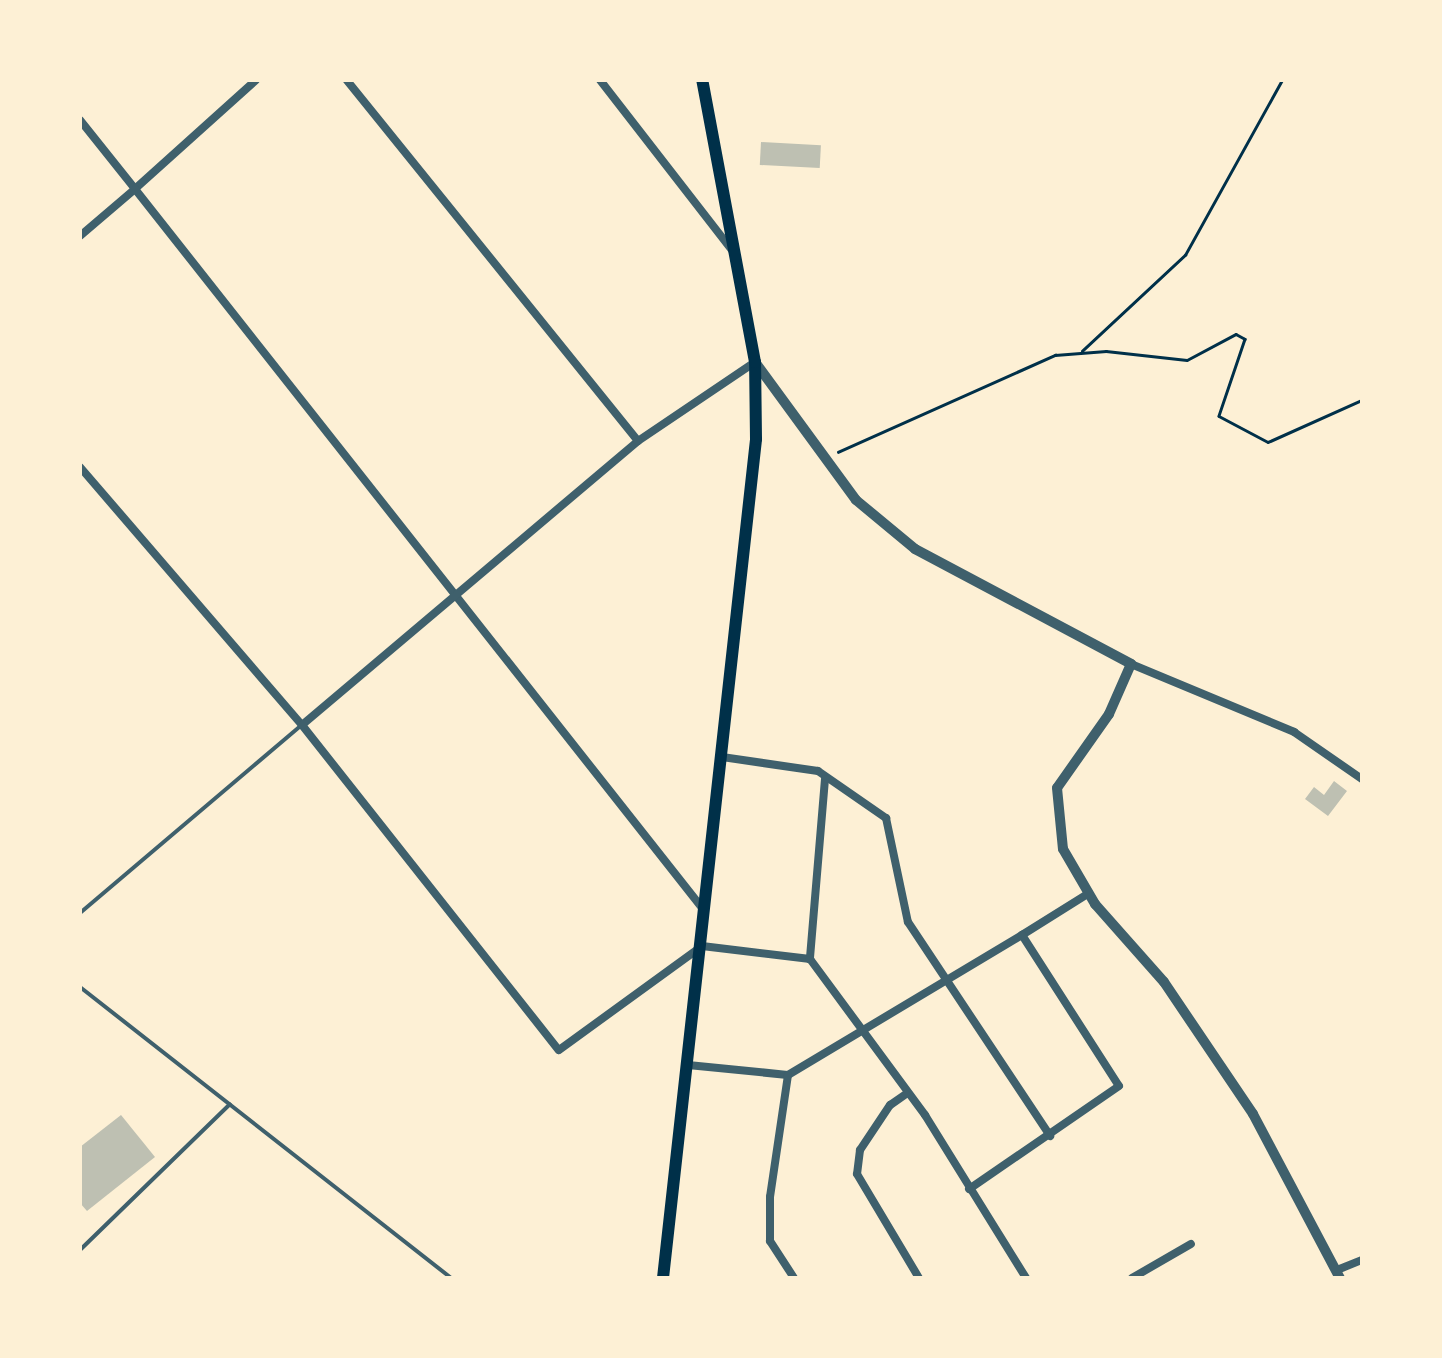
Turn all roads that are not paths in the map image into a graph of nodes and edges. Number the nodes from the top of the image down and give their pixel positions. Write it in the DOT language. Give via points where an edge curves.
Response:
graph roads {
  1 [pos="256,80"];
  2 [pos="347,80"];
  3 [pos="600,80"];
  4 [pos="702,80"];
  5 [pos="80,120"];
  6 [pos="135,189"];
  7 [pos="80,236"];
  8 [pos="735,254"];
  9 [pos="755,362"];
  10 [pos="638,441"];
  11 [pos="80,467"];
  12 [pos="458,595"];
  13 [pos="1131,664"];
  14 [pos="302,725"];
  15 [pos="722,756"];
  16 [pos="825,779"];
  17 [pos="1362,779"];
  18 [pos="1088,893"];
  19 [pos="80,912"];
  20 [pos="706,913"];
  21 [pos="1022,935"];
  22 [pos="702,946"];
  23 [pos="810,960"];
  24 [pos="944,979"];
  25 [pos="80,987"];
  26 [pos="864,1028"];
  27 [pos="688,1064"];
  28 [pos="788,1075"];
  29 [pos="906,1094"];
  30 [pos="230,1104"];
  31 [pos="1050,1136"];
  32 [pos="969,1189"];
  33 [pos="1192,1244"];
  34 [pos="80,1250"];
  35 [pos="1362,1260"];
  36 [pos="1338,1274"];
  37 [pos="452,1278"];
  38 [pos="662,1278"];
  39 [pos="794,1278"];
  40 [pos="919,1278"];
  41 [pos="1026,1278"];
  42 [pos="1132,1278"];
  1 -- 6 [label="street"];
  2 -- 10 [label="street"];
  3 -- 8 [label="street"];
  4 -- 8 [label="main road"];
  5 -- 6 [label="street"];
  6 -- 7 [label="street"];
  6 -- 12 [label="street"];
  8 -- 9 [label="main road"];
  9 -- 10 [label="street"];
  9 -- 13 [label="street" via="856,500 915,549"];
  9 -- 15 [label="main road" via="756,438"];
  10 -- 12 [label="street"];
  11 -- 14 [label="street"];
  12 -- 14 [label="street"];
  12 -- 20 [label="street"];
  13 -- 17 [label="street" via="1294,732"];
  13 -- 18 [label="street" via="1109,714 1058,788 1063,848"];
  14 -- 19 [label="lane"];
  14 -- 22 [label="street" via="559,1050"];
  15 -- 16 [label="street" via="792,762"];
  15 -- 20 [label="main road"];
  16 -- 23 [label="street"];
  16 -- 24 [label="street" via="886,818 908,922"];
  18 -- 21 [label="street"];
  18 -- 36 [label="street" via="1164,982 1254,1114"];
  20 -- 22 [label="main road"];
  21 -- 24 [label="street"];
  21 -- 31 [label="street" via="1119,1086"];
  22 -- 23 [label="street"];
  22 -- 27 [label="main road"];
  23 -- 26 [label="street"];
  24 -- 26 [label="street"];
  24 -- 31 [label="street"];
  25 -- 30 [label="lane"];
  26 -- 28 [label="street"];
  26 -- 29 [label="street"];
  27 -- 28 [label="street"];
  27 -- 38 [label="main road"];
  28 -- 39 [label="street" via="770,1241"];
  29 -- 32 [label="street"];
  29 -- 40 [label="street" via="860,1150 858,1174"];
  30 -- 34 [label="lane"];
  30 -- 37 [label="lane"];
  31 -- 32 [label="street"];
  32 -- 41 [label="street"];
  33 -- 42 [label="street"];
  35 -- 36 [label="street"];
}
